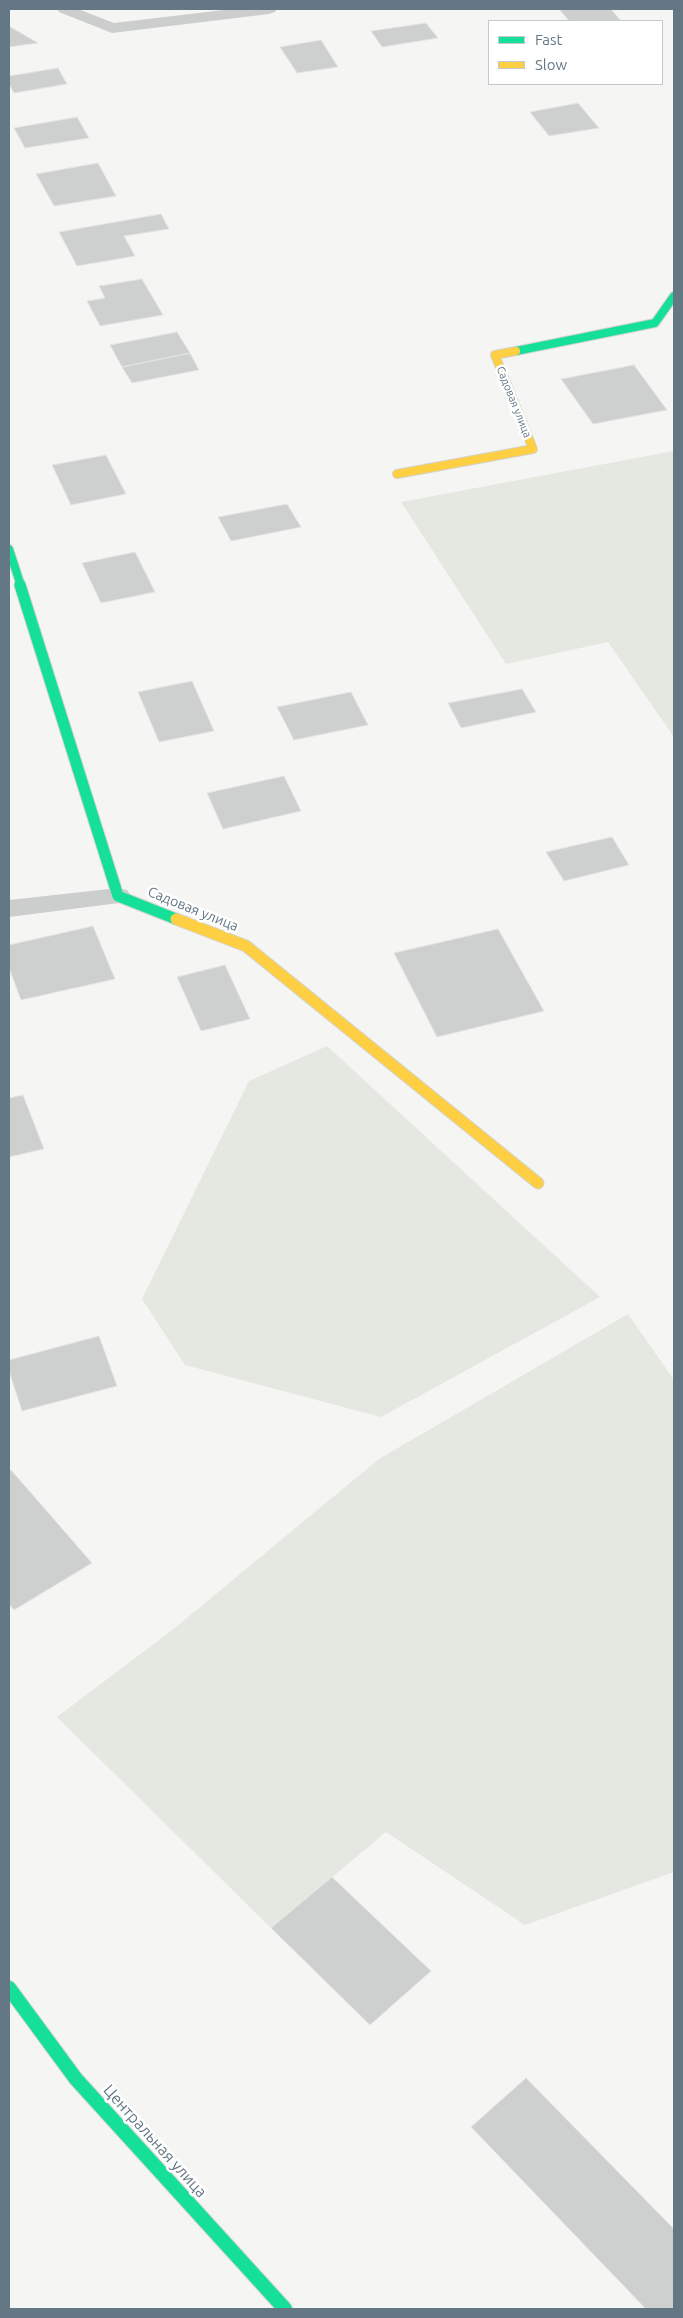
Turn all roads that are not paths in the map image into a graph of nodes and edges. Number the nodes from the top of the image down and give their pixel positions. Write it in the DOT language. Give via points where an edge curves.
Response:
graph roads {
  1 [pos="64,9"];
  2 [pos="268,9"];
  3 [pos="674,296"];
  4 [pos="397,474"];
  5 [pos="9,549"];
  6 [pos="118,896"];
  7 [pos="9,910"];
  8 [pos="538,1183"];
  9 [pos="9,1988"];
  10 [pos="285,2309"];
  1 -- 2 [label="lane" via="112,28"];
  3 -- 4 [label="street, Садовая улица" via="655,323 495,354 533,449"];
  5 -- 6 [label="street"];
  6 -- 7 [label="street"];
  6 -- 8 [label="street, Садовая улица" via="246,946"];
  9 -- 10 [label="street, Центральная улица" via="76,2079"];
}
